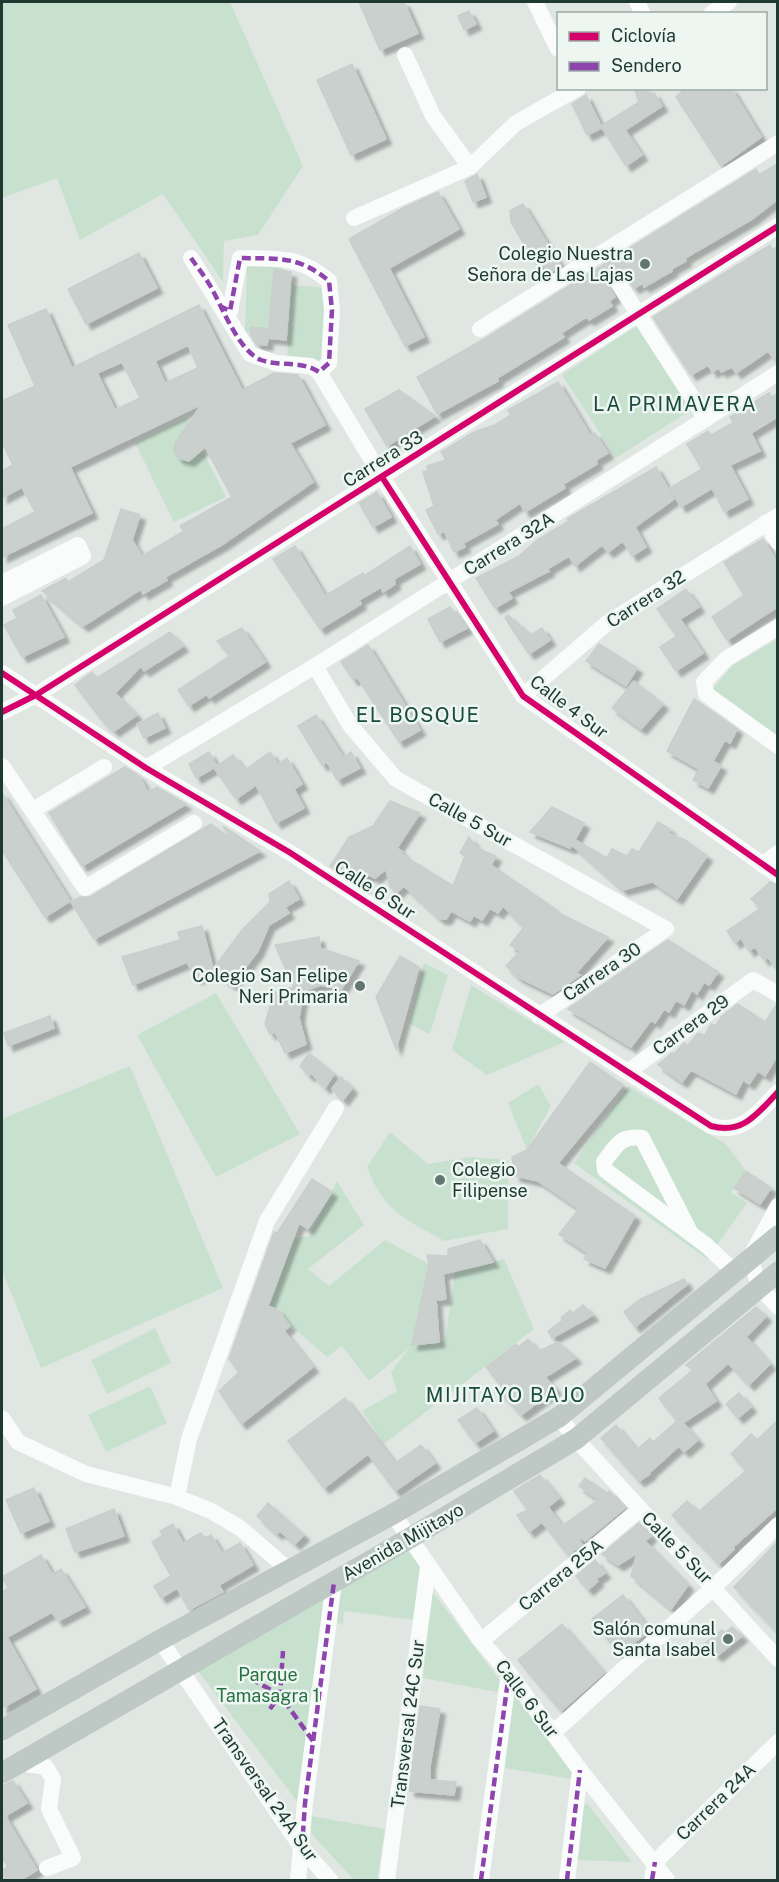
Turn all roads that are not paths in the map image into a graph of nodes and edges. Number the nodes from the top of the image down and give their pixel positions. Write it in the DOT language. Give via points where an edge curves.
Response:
graph roads {
  1 [pos="535,2"];
  2 [pos="729,2"];
  3 [pos="714,12"];
  4 [pos="557,47"];
  5 [pos="405,55"];
  6 [pos="576,90"];
  7 [pos="777,143"];
  8 [pos="470,167"];
  9 [pos="354,218"];
  10 [pos="777,226"];
  11 [pos="191,258"];
  12 [pos="615,278"];
  13 [pos="220,306"];
  14 [pos="639,313"];
  15 [pos="480,329"];
  16 [pos="320,372"];
  17 [pos="777,373"];
  18 [pos="706,419"];
  19 [pos="382,477"];
  20 [pos="771,519"];
  21 [pos="777,542"];
  22 [pos="448,582"];
  23 [pos="2,583"];
  24 [pos="2,598"];
  25 [pos="777,627"];
  26 [pos="315,666"];
  27 [pos="2,673"];
  28 [pos="36,695"];
  29 [pos="523,696"];
  30 [pos="2,712"];
  31 [pos="777,746"];
  32 [pos="2,766"];
  33 [pos="104,767"];
  34 [pos="146,768"];
  35 [pos="33,810"];
  36 [pos="194,823"];
  37 [pos="777,853"];
  38 [pos="762,865"];
  39 [pos="777,875"];
  40 [pos="666,929"];
  41 [pos="777,994"];
  42 [pos="539,1016"];
  43 [pos="629,1071"];
  44 [pos="777,1092"];
  45 [pos="336,1108"];
  46 [pos="777,1206"];
  47 [pos="691,1234"];
  48 [pos="777,1236"];
  49 [pos="750,1257"];
  50 [pos="734,1271"];
  51 [pos="777,1272"];
  52 [pos="759,1286"];
  53 [pos="777,1307"];
  54 [pos="559,1417"];
  55 [pos="2,1418"];
  56 [pos="576,1439"];
  57 [pos="177,1497"];
  58 [pos="640,1509"];
  59 [pos="393,1514"];
  60 [pos="777,1525"];
  61 [pos="410,1538"];
  62 [pos="428,1567"];
  63 [pos="289,1570"];
  64 [pos="334,1582"];
  65 [pos="714,1587"];
  66 [pos="160,1640"];
  67 [pos="481,1641"];
  68 [pos="777,1659"];
  69 [pos="182,1670"];
  70 [pos="509,1673"];
  71 [pos="2,1730"];
  72 [pos="553,1733"];
  73 [pos="777,1742"];
  74 [pos="24,1760"];
  75 [pos="580,1770"];
  76 [pos="2,1773"];
  77 [pos="302,1848"];
  78 [pos="655,1862"];
  79 [pos="47,1868"];
  80 [pos="298,1881"];
  81 [pos="330,1881"];
  82 [pos="387,1881"];
  83 [pos="481,1881"];
  84 [pos="567,1881"];
  85 [pos="652,1881"];
  86 [pos="667,1881"];
  1 -- 4 [label="street"];
  2 -- 3 [label="street"];
  5 -- 8 [label="street" via="433,116"];
  6 -- 8 [label="street" via="516,123"];
  7 -- 15 [label="street"];
  8 -- 9 [label="street"];
  10 -- 14 [label="street, Carrera 33"];
  11 -- 13 [label="street"];
  12 -- 14 [label="street"];
  13 -- 16 [label="street" via="250,354 269,362 310,366"];
  13 -- 16 [label="street" via="230,311 240,258 288,259 312,267 330,281 329,363"];
  14 -- 18 [label="street"];
  14 -- 19 [label="street, Carrera 33"];
  16 -- 19 [label="street, Calle 4 Sur"];
  17 -- 18 [label="street, Carrera 32A"];
  18 -- 22 [label="street, Carrera 32A"];
  19 -- 22 [label="street, Calle 4 Sur"];
  19 -- 28 [label="street, Carrera 33"];
  20 -- 21 [label="street"];
  20 -- 29 [label="street, Carrera 32" via="606,624"];
  22 -- 26 [label="street, Carrera 32A"];
  22 -- 29 [label="street, Calle 4 Sur"];
  23 -- 24 [label="street" via="78,545 83,553"];
  25 -- 31 [label="street" via="726,659 703,687 706,694"];
  26 -- 34 [label="street, Carrera 32A"];
  26 -- 40 [label="street, Calle 5 Sur" via="350,725 396,779"];
  27 -- 28 [label="street, Calle 6 Sur"];
  28 -- 30 [label="street, Carrera 33"];
  28 -- 34 [label="street, Calle 6 Sur"];
  29 -- 38 [label="street, Calle 4 Sur"];
  32 -- 35 [label="street"];
  33 -- 35 [label="street"];
  34 -- 42 [label="street, Calle 6 Sur" via="289,852"];
  35 -- 36 [label="street" via="85,888"];
  37 -- 38 [label="street"];
  38 -- 39 [label="street, Calle 4 Sur"];
  40 -- 42 [label="street, Carrera 30"];
  41 -- 43 [label="street, Carrera 29" via="753,980"];
  42 -- 43 [label="street, Calle 6 Sur"];
  43 -- 44 [label="street, Calle 6 Sur" via="711,1126 731,1129 750,1121"];
  45 -- 57 [label="street" via="267,1221 189,1439"];
  46 -- 49 [label="street"];
  47 -- 47 [label="street" via="605,1170 604,1162 620,1140 629,1136 642,1138"];
  47 -- 50 [label="street"];
  48 -- 49 [label="main road, Avenida Mijitayo"];
  49 -- 50 [label="main road, Avenida Mijitayo"];
  49 -- 52 [label="street"];
  50 -- 54 [label="main road, Avenida Mijitayo"];
  51 -- 52 [label="main road, Avenida Mijitayo"];
  52 -- 53 [label="street"];
  52 -- 56 [label="main road, Avenida Mijitayo"];
  54 -- 56 [label="street, Calle 5 Sur"];
  54 -- 59 [label="main road, Avenida Mijitayo"];
  55 -- 57 [label="street" via="18,1442 86,1474"];
  56 -- 58 [label="street, Calle 5 Sur"];
  56 -- 61 [label="main road, Avenida Mijitayo"];
  57 -- 63 [label="street" via="240,1528"];
  58 -- 65 [label="street, Calle 5 Sur"];
  58 -- 67 [label="street, Carrera 25A"];
  59 -- 61 [label="street, Calle 6 Sur"];
  59 -- 63 [label="main road, Avenida Mijitayo"];
  60 -- 65 [label="street"];
  61 -- 62 [label="street, Calle 6 Sur"];
  61 -- 64 [label="main road, Avenida Mijitayo"];
  62 -- 67 [label="street, Calle 6 Sur"];
  62 -- 82 [label="street, Transversal 24C Sur"];
  63 -- 66 [label="main road, Avenida Mijitayo"];
  64 -- 69 [label="main road, Avenida Mijitayo"];
  64 -- 77 [label="street"];
  65 -- 68 [label="street, Calle 5 Sur"];
  65 -- 72 [label="street"];
  66 -- 69 [label="street, Transversal 24A Sur"];
  66 -- 71 [label="main road, Avenida Mijitayo"];
  67 -- 70 [label="street, Calle 6 Sur"];
  69 -- 74 [label="main road, Avenida Mijitayo"];
  69 -- 77 [label="street, Transversal 24A Sur"];
  70 -- 72 [label="street, Calle 6 Sur"];
  70 -- 83 [label="street"];
  72 -- 75 [label="street, Calle 6 Sur"];
  73 -- 78 [label="street, Carrera 24A"];
  74 -- 76 [label="main road, Avenida Mijitayo"];
  74 -- 79 [label="street" via="46,1767 53,1779 48,1809 73,1858"];
  75 -- 78 [label="street, Calle 6 Sur"];
  75 -- 84 [label="street"];
  77 -- 80 [label="street"];
  77 -- 81 [label="street, Transversal 24A Sur"];
  78 -- 85 [label="street"];
  78 -- 86 [label="street, Calle 6 Sur"];
}
